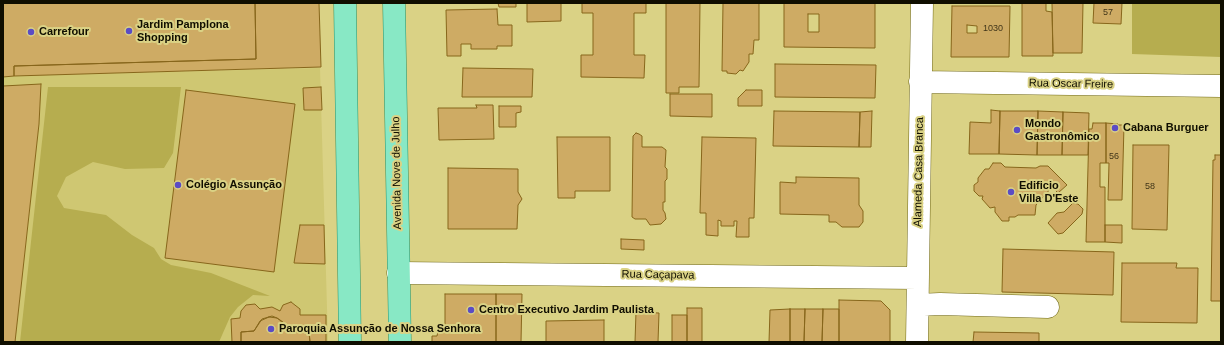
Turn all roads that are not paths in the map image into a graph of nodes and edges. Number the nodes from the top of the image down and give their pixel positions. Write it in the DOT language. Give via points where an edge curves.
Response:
graph roads {
  1 [pos="345,3"];
  2 [pos="394,3"];
  3 [pos="922,3"];
  4 [pos="920,82"];
  5 [pos="1221,86"];
  6 [pos="398,273"];
  7 [pos="918,278"];
  8 [pos="918,305"];
  9 [pos="1048,307"];
  10 [pos="350,342"];
  11 [pos="400,342"];
  12 [pos="917,342"];
  1 -- 10 [label="main road"];
  2 -- 6 [label="main road, Avenida Nove de Julho"];
  3 -- 4 [label="street, Alameda Casa Branca"];
  4 -- 5 [label="street, Rua Oscar Freire"];
  4 -- 7 [label="street, Alameda Casa Branca"];
  6 -- 7 [label="street, Rua Caçapava"];
  6 -- 11 [label="main road, Avenida Nove de Julho"];
  7 -- 8 [label="street, Alameda Casa Branca"];
  8 -- 9 [label="street"];
  8 -- 12 [label="street, Alameda Casa Branca"];
}
